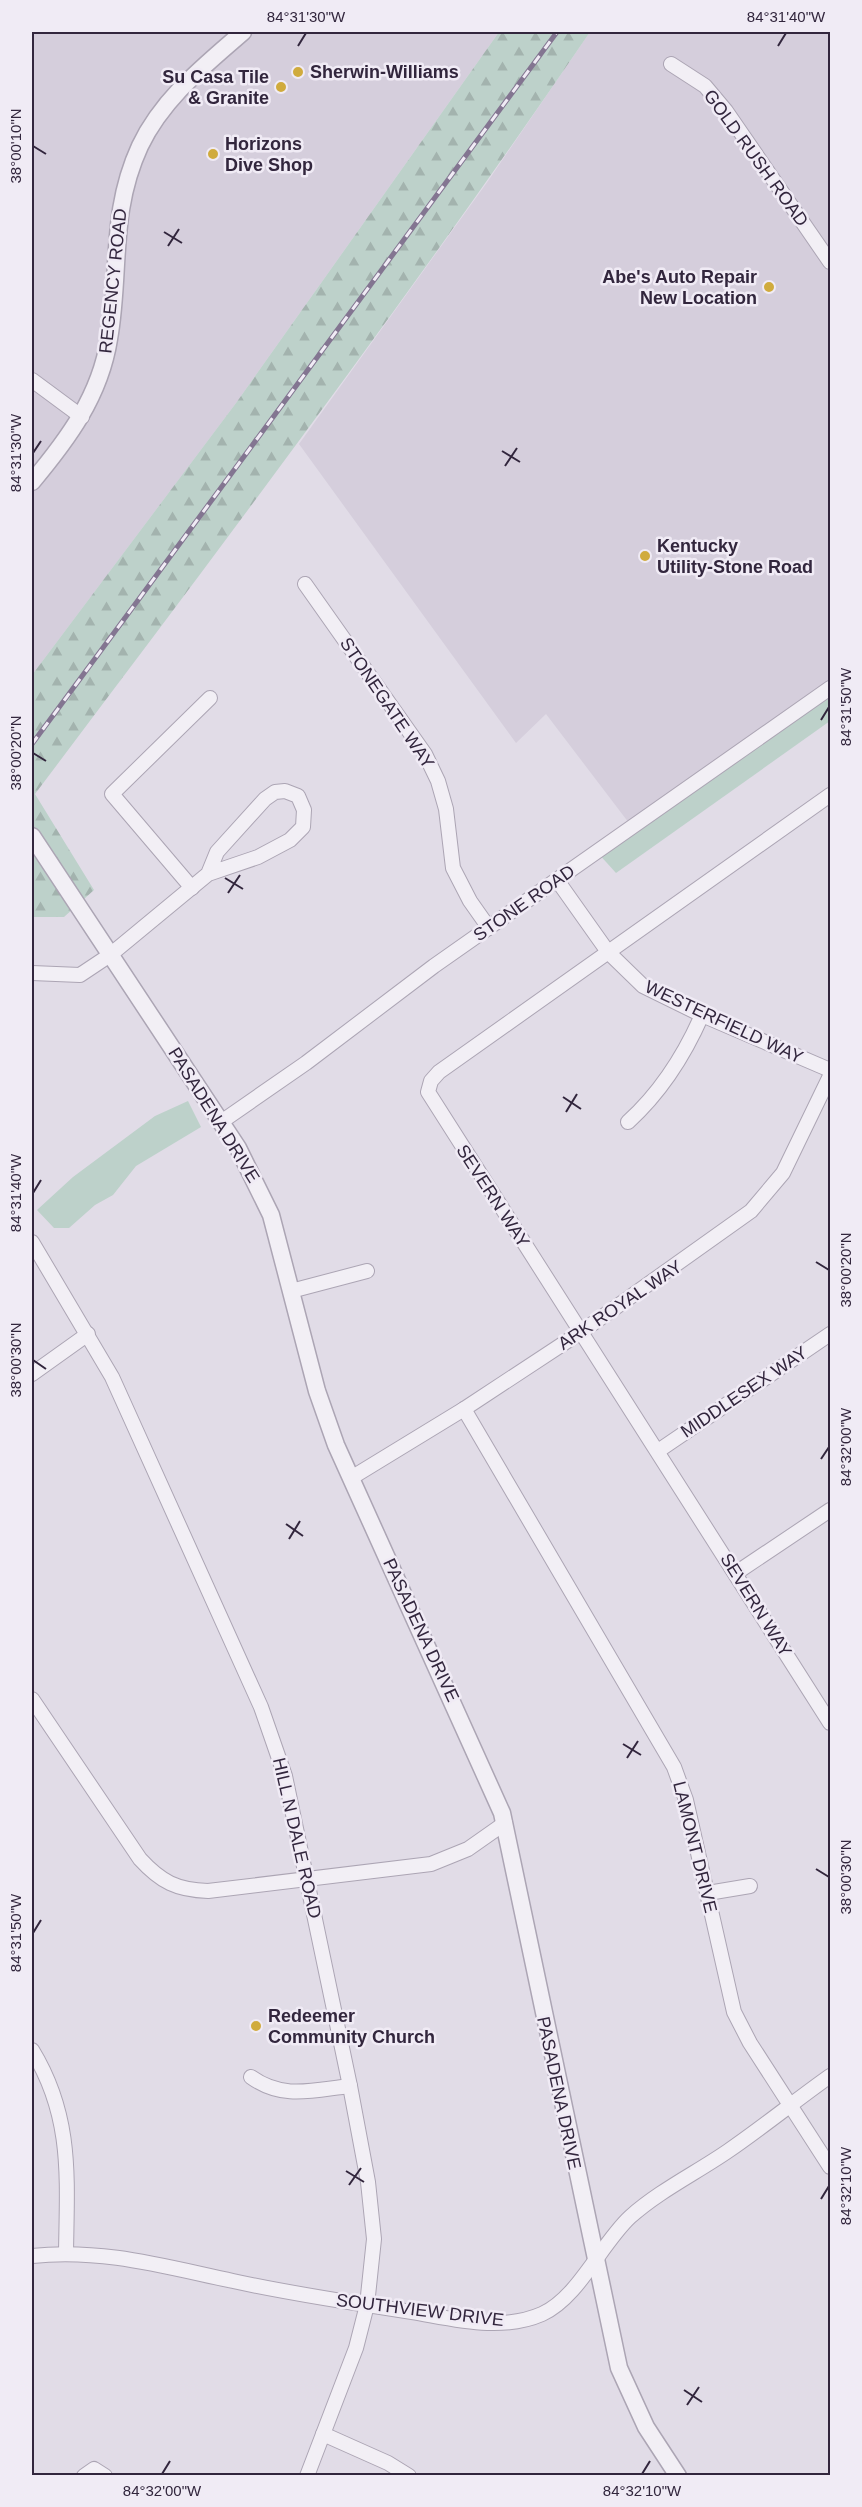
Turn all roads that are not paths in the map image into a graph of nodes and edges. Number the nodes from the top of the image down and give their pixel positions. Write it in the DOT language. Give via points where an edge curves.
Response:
graph roads {
  1 [pos="243,32"];
  2 [pos="671,64"];
  3 [pos="831,262"];
  4 [pos="32,380"];
  5 [pos="82,417"];
  6 [pos="32,482"];
  7 [pos="305,584"];
  8 [pos="831,688"];
  9 [pos="210,698"];
  10 [pos="831,795"];
  11 [pos="32,836"];
  12 [pos="208,874"];
  13 [pos="556,880"];
  14 [pos="192,888"];
  15 [pos="489,927"];
  16 [pos="608,952"];
  17 [pos="110,955"];
  18 [pos="32,973"];
  19 [pos="702,1015"];
  20 [pos="831,1070"];
  21 [pos="831,1076"];
  22 [pos="221,1122"];
  23 [pos="628,1122"];
  24 [pos="32,1242"];
  25 [pos="367,1271"];
  26 [pos="291,1291"];
  27 [pos="582,1332"];
  28 [pos="88,1334"];
  29 [pos="831,1334"];
  30 [pos="32,1374"];
  31 [pos="464,1409"];
  32 [pos="658,1451"];
  33 [pos="351,1478"];
  34 [pos="831,1510"];
  35 [pos="736,1573"];
  36 [pos="32,1699"];
  37 [pos="831,1723"];
  38 [pos="505,1823"];
  39 [pos="308,1879"];
  40 [pos="750,1886"];
  41 [pos="708,1893"];
  42 [pos="32,2050"];
  43 [pos="831,2076"];
  44 [pos="250,2077"];
  45 [pos="350,2086"];
  46 [pos="789,2105"];
  47 [pos="831,2167"];
  48 [pos="66,2253"];
  49 [pos="32,2256"];
  50 [pos="595,2258"];
  51 [pos="367,2306"];
  52 [pos="323,2434"];
  53 [pos="84,2475"];
  54 [pos="105,2475"];
  55 [pos="307,2475"];
  56 [pos="409,2475"];
  57 [pos="678,2475"];
  1 -- 5 [label="street, REGENCY ROAD" via="174,95 152,125 133,164 118,222 109,340 101,373"];
  2 -- 3 [label="street, GOLD RUSH ROAD" via="705,86 726,111"];
  4 -- 5 [label="street"];
  5 -- 6 [label="street, REGENCY ROAD"];
  7 -- 15 [label="street, STONEGATE WAY" via="425,754 446,809 453,868"];
  8 -- 13 [label="street, STONE ROAD"];
  9 -- 14 [label="street" via="112,794"];
  10 -- 16 [label="street, SEVERN WAY"];
  11 -- 17 [label="street, PASADENA DRIVE"];
  12 -- 12 [label="street" via="217,852 264,799 285,790 298,796 304,810 303,827 290,840 258,857"];
  12 -- 14 [label="street"];
  13 -- 15 [label="street, STONE ROAD"];
  13 -- 16 [label="street, WESTERFIELD WAY"];
  14 -- 17 [label="street"];
  15 -- 22 [label="street, STONE ROAD"];
  16 -- 19 [label="street, WESTERFIELD WAY" via="642,986"];
  16 -- 27 [label="street, SEVERN WAY" via="439,1072 428,1086 430,1099"];
  17 -- 18 [label="street" via="80,975"];
  17 -- 22 [label="street, PASADENA DRIVE"];
  19 -- 20 [label="street, WESTERFIELD WAY"];
  19 -- 23 [label="street" via="667,1080"];
  21 -- 27 [label="street, ARK ROYAL WAY" via="797,1150 770,1193 731,1228"];
  22 -- 26 [label="street, PASADENA DRIVE" via="265,1199"];
  24 -- 28 [label="street, HILL N DALE ROAD"];
  25 -- 26 [label="street"];
  26 -- 33 [label="street, PASADENA DRIVE" via="322,1409"];
  27 -- 31 [label="street, ARK ROYAL WAY"];
  27 -- 32 [label="street, SEVERN WAY"];
  28 -- 30 [label="street"];
  28 -- 39 [label="street, HILL N DALE ROAD" via="128,1411 273,1737"];
  29 -- 32 [label="street, MIDDLESEX WAY"];
  31 -- 33 [label="street, ARK ROYAL WAY"];
  31 -- 41 [label="street, LAMONT DRIVE" via="674,1767"];
  32 -- 35 [label="street, SEVERN WAY"];
  33 -- 38 [label="street, PASADENA DRIVE"];
  34 -- 35 [label="street"];
  35 -- 37 [label="street, SEVERN WAY"];
  36 -- 39 [label="street" via="140,1859 161,1880 188,1890 208,1891"];
  38 -- 39 [label="street" via="482,1841 443,1861"];
  38 -- 50 [label="street, PASADENA DRIVE"];
  39 -- 45 [label="street, HILL N DALE ROAD"];
  40 -- 41 [label="street"];
  41 -- 46 [label="street, LAMONT DRIVE" via="734,2012"];
  42 -- 48 [label="street" via="52,2088 63,2127"];
  43 -- 46 [label="street, SOUTHVIEW DRIVE"];
  44 -- 45 [label="street" via="282,2092"];
  45 -- 51 [label="street, HILL N DALE ROAD" via="373,2222"];
  46 -- 47 [label="street, LAMONT DRIVE"];
  46 -- 50 [label="street, SOUTHVIEW DRIVE" via="642,2207"];
  48 -- 49 [label="street, SOUTHVIEW DRIVE"];
  48 -- 51 [label="street, SOUTHVIEW DRIVE" via="126,2258"];
  50 -- 51 [label="street, SOUTHVIEW DRIVE" via="558,2303 526,2320 488,2323"];
  50 -- 57 [label="street, PASADENA DRIVE" via="619,2368 646,2427"];
  51 -- 52 [label="street, HILL N DALE ROAD" via="356,2348"];
  52 -- 55 [label="street, HILL N DALE ROAD"];
  52 -- 56 [label="street"];
  53 -- 54 [label="street" via="94,2469"];
}
